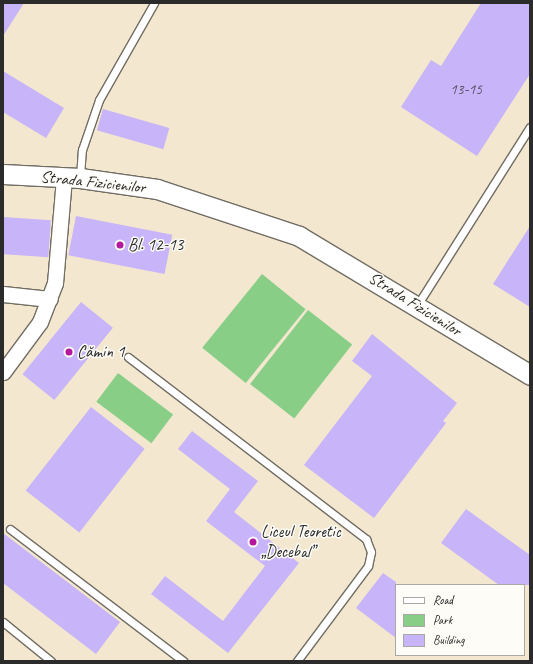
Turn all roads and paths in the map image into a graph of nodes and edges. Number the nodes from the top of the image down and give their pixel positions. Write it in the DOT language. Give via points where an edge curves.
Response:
graph roads {
  1 [pos="154,3"];
  2 [pos="530,127"];
  3 [pos="3,174"];
  4 [pos="72,177"];
  5 [pos="3,294"];
  6 [pos="50,299"];
  7 [pos="418,304"];
  8 [pos="128,357"];
  9 [pos="3,372"];
  10 [pos="530,375"];
  11 [pos="10,529"];
  12 [pos="3,622"];
  13 [pos="51,661"];
  14 [pos="184,661"];
  15 [pos="297,661"];
  1 -- 4 [label="lane" via="99,100"];
  2 -- 7 [label="lane"];
  3 -- 4 [label="street, Strada Fizicienilor"];
  4 -- 6 [label="street" via="55,283"];
  4 -- 7 [label="street, Strada Fizicienilor" via="182,196 205,196 236,204 286,223 299,236"];
  5 -- 6 [label="street"];
  6 -- 9 [label="street" via="40,322"];
  7 -- 10 [label="street, Strada Fizicienilor"];
  8 -- 15 [label="lane" via="366,539 371,552 368,566"];
  11 -- 14 [label="lane"];
  12 -- 13 [label="lane"];
}
